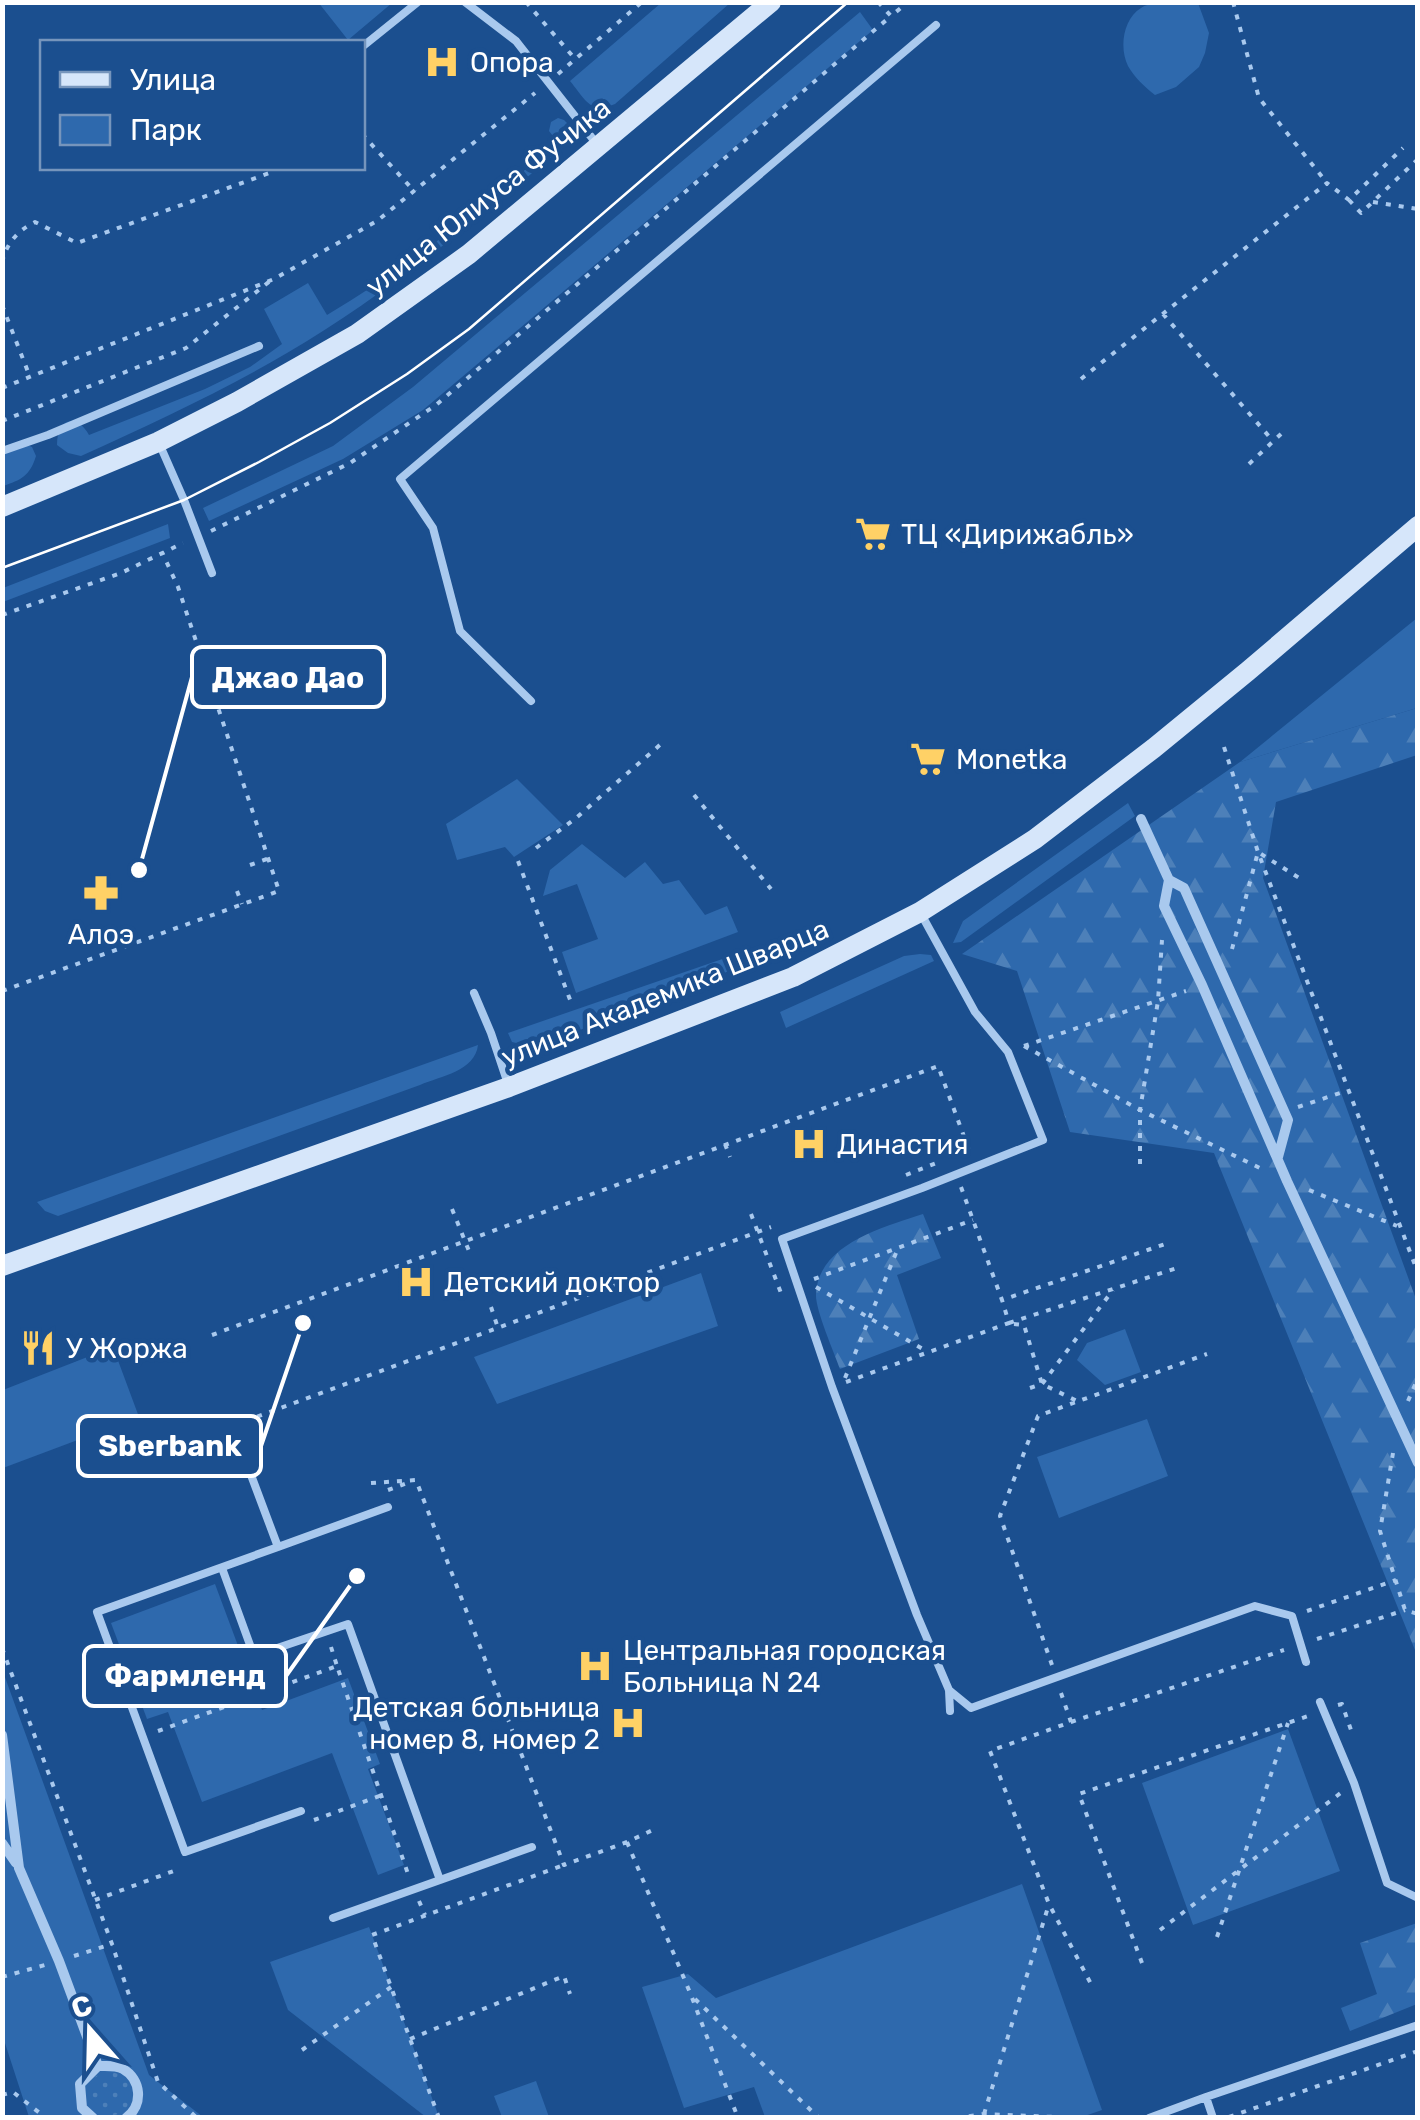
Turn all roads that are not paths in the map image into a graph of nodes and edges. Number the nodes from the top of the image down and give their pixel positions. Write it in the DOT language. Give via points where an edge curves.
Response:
graph roads {
  1 [pos="418,2"];
  2 [pos="465,2"];
  3 [pos="771,2"];
  4 [pos="936,25"];
  5 [pos="365,45"];
  6 [pos="598,146"];
  7 [pos="259,346"];
  8 [pos="158,442"];
  9 [pos="2,451"];
  10 [pos="2,508"];
  11 [pos="1418,526"];
  12 [pos="212,573"];
  13 [pos="531,701"];
  14 [pos="1140,819"];
  15 [pos="1169,880"];
  16 [pos="920,912"];
  17 [pos="474,993"];
  18 [pos="509,1088"];
  19 [pos="1277,1158"];
  20 [pos="2,1266"];
  21 [pos="236,1435"];
  22 [pos="1418,1463"];
  23 [pos="388,1507"];
  24 [pos="278,1547"];
  25 [pos="222,1568"];
  26 [pos="1306,1662"];
  27 [pos="949,1690"];
  28 [pos="1322,1706"];
  29 [pos="950,1710"];
  30 [pos="2,1735"];
  31 [pos="301,1810"];
  32 [pos="2,1842"];
  33 [pos="532,1847"];
  34 [pos="19,1868"];
  35 [pos="440,1880"];
  36 [pos="1418,1898"];
  37 [pos="334,1918"];
  38 [pos="1418,2025"];
  39 [pos="98,2066"];
  40 [pos="1206,2097"];
  41 [pos="93,2118"];
  42 [pos="126,2118"];
  43 [pos="1149,2118"];
  44 [pos="1213,2118"];
  1 -- 5 [label="lane"];
  2 -- 6 [label="lane" via="516,42"];
  3 -- 6 [label="street, улица Юлиуса Фучика"];
  4 -- 13 [label="lane" via="400,478 433,528 460,631"];
  6 -- 8 [label="street, улица Юлиуса Фучика" via="358,334"];
  7 -- 9 [label="lane"];
  8 -- 10 [label="street, улица Юлиуса Фучика"];
  8 -- 12 [label="lane"];
  11 -- 16 [label="street, улица Академика Шварца" via="1154,748 1035,839"];
  14 -- 15 [label="street"];
  15 -- 19 [label="street" via="1164,906"];
  15 -- 19 [label="street" via="1184,888 1288,1120"];
  16 -- 18 [label="street, улица Академика Шварца" via="793,976"];
  16 -- 27 [label="lane" via="975,1012 1008,1052 1043,1140 782,1239"];
  17 -- 18 [label="lane"];
  18 -- 20 [label="street, улица Академика Шварца"];
  19 -- 22 [label="street"];
  21 -- 24 [label="lane"];
  23 -- 24 [label="lane"];
  24 -- 25 [label="lane"];
  25 -- 31 [label="lane" via="97,1612 185,1852"];
  25 -- 35 [label="lane" via="254,1656 348,1624"];
  26 -- 27 [label="lane" via="1292,1616 1255,1606 970,1708"];
  27 -- 29 [label="lane"];
  28 -- 36 [label="lane" via="1387,1883"];
  30 -- 34 [label="street"];
  32 -- 34 [label="street"];
  33 -- 35 [label="lane"];
  34 -- 39 [label="street"];
  35 -- 37 [label="lane"];
  38 -- 40 [label="lane"];
  39 -- 41 [label="street" via="80,2084 82,2108"];
  39 -- 42 [label="street" via="120,2066 135,2079 139,2093"];
  40 -- 43 [label="lane"];
  40 -- 44 [label="lane"];
}
